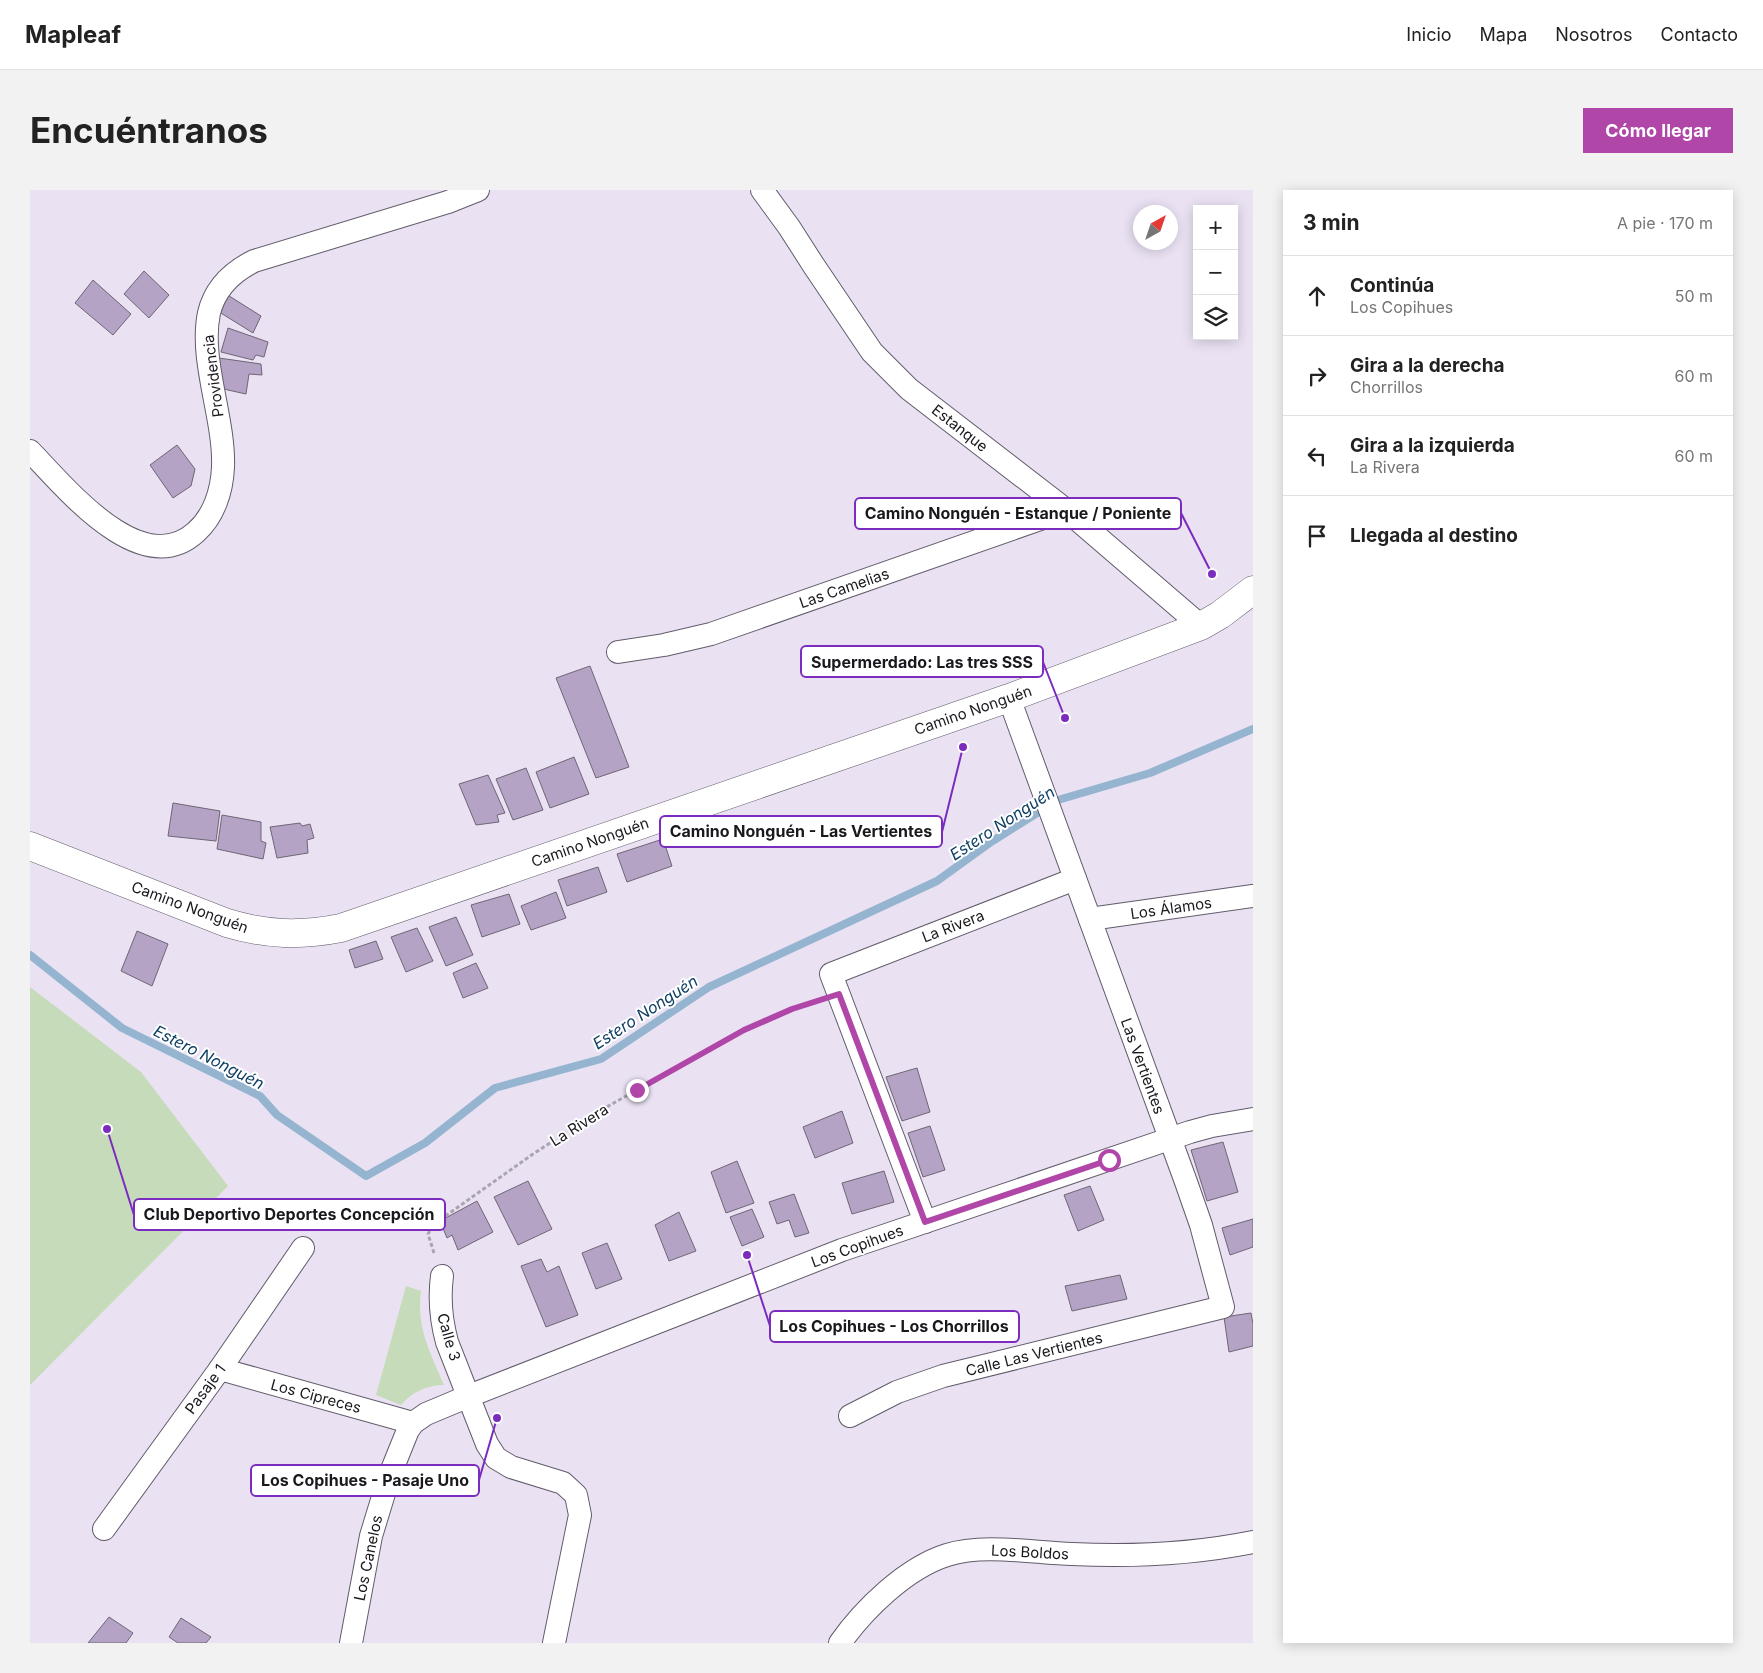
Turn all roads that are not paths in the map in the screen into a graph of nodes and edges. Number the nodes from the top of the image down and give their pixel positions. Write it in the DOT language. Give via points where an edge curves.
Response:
graph roads {
  1 [pos="478,190"];
  2 [pos="762,190"];
  3 [pos="30,451"];
  4 [pos="1066,510"];
  5 [pos="1253,590"];
  6 [pos="1201,626"];
  7 [pos="618,652"];
  8 [pos="1009,698"];
  9 [pos="30,846"];
  10 [pos="1075,878"];
  11 [pos="1253,896"];
  12 [pos="1090,919"];
  13 [pos="1253,1119"];
  14 [pos="1169,1139"];
  15 [pos="925,1222"];
  16 [pos="303,1248"];
  17 [pos="442,1276"];
  18 [pos="1223,1307"];
  19 [pos="220,1369"];
  20 [pos="469,1396"];
  21 [pos="850,1416"];
  22 [pos="413,1422"];
  23 [pos="104,1529"];
  24 [pos="1253,1542"];
  25 [pos="351,1643"];
  26 [pos="554,1643"];
  27 [pos="840,1643"];
  1 -- 3 [label="street, Providencia" via="254,261 231,275 222,285 212,306 208,350 223,448 223,468 215,506 206,523 195,534 168,546 142,544 80,503"];
  2 -- 4 [label="street, Estanque" via="860,334 887,368 909,389"];
  4 -- 6 [label="street, Estanque"];
  4 -- 7 [label="street, Las Camelias" via="711,634"];
  5 -- 6 [label="main road, Camino Nonguén"];
  6 -- 8 [label="main road, Camino Nonguén"];
  8 -- 9 [label="main road, Camino Nonguén" via="349,925 315,933 268,933 240,927"];
  8 -- 10 [label="street, Las Vertientes"];
  10 -- 12 [label="street, Las Vertientes"];
  10 -- 15 [label="street, La Rivera" via="835,984"];
  11 -- 12 [label="street, Los Álamos"];
  12 -- 14 [label="street, Las Vertientes"];
  13 -- 14 [label="street, Los Copihues" via="1212,1126"];
  14 -- 15 [label="street, Los Copihues"];
  14 -- 18 [label="street, Las Vertientes" via="1201,1225"];
  15 -- 20 [label="street, Los Copihues" via="842,1250"];
  16 -- 19 [label="street, Pasaje 1"];
  17 -- 20 [label="street, Calle 3" via="443,1326"];
  18 -- 21 [label="street, Calle Las Vertientes" via="943,1376 897,1392"];
  19 -- 22 [label="street, Los Cipreces"];
  19 -- 23 [label="street, Pasaje 1"];
  20 -- 22 [label="street"];
  20 -- 26 [label="street, Calle 3" via="487,1444 496,1458 511,1467 563,1483 576,1495 580,1514"];
  22 -- 25 [label="street, Los Canelos" via="380,1504 371,1536"];
  24 -- 27 [label="street, Los Boldos" via="1150,1554 961,1551 933,1561 891,1589"];
}
